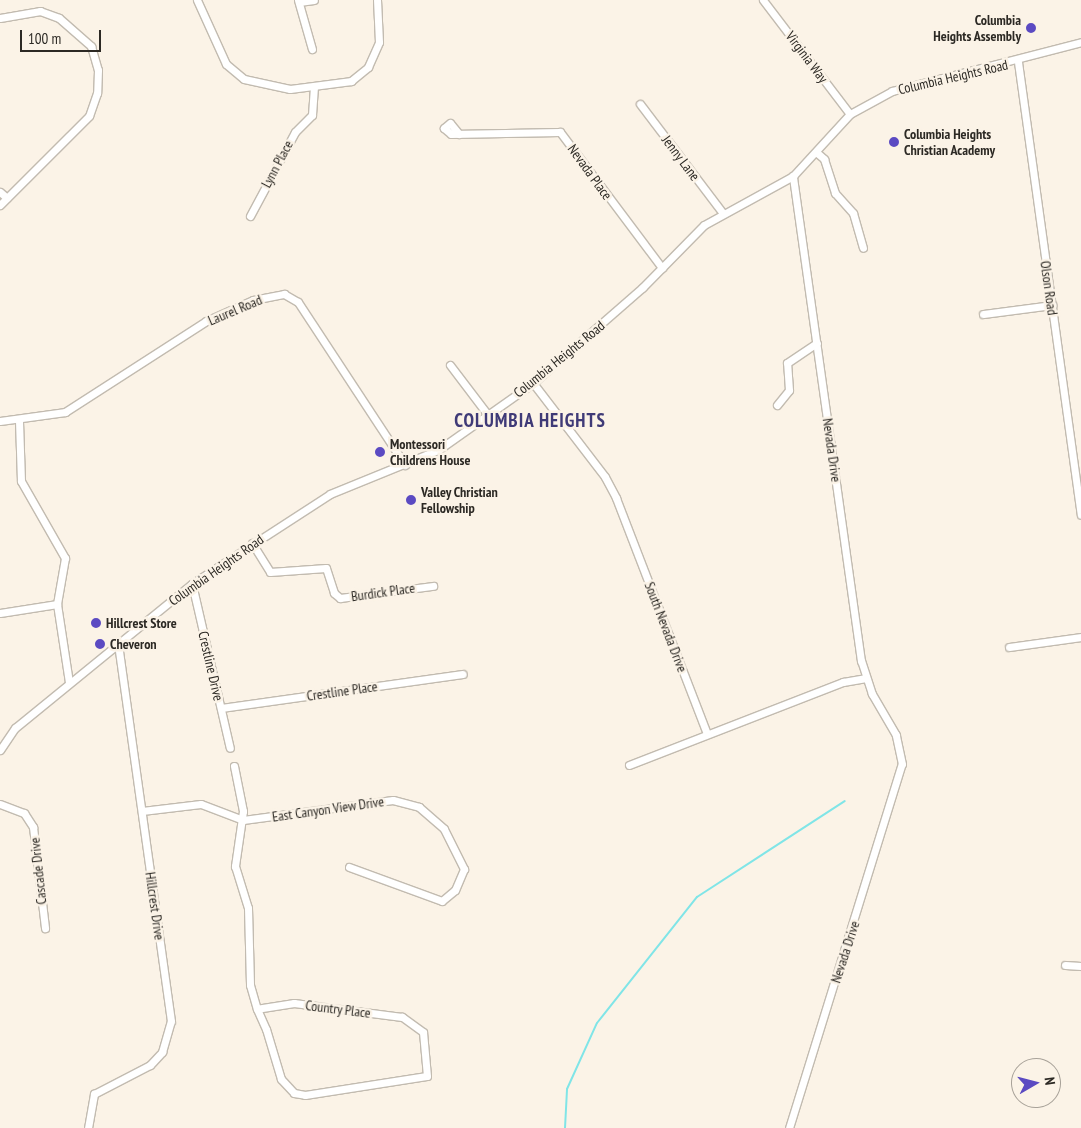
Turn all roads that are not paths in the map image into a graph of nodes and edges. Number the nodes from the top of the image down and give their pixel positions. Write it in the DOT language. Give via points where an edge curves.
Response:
graph roads {
  1 [pos="197,0"];
  2 [pos="314,0"];
  3 [pos="377,0"];
  4 [pos="298,1"];
  5 [pos="766,1"];
  6 [pos="0,18"];
  7 [pos="1081,42"];
  8 [pos="312,50"];
  9 [pos="1018,62"];
  10 [pos="314,88"];
  11 [pos="640,104"];
  12 [pos="850,114"];
  13 [pos="459,134"];
  14 [pos="816,152"];
  15 [pos="793,176"];
  16 [pos="0,192"];
  17 [pos="7,198"];
  18 [pos="0,205"];
  19 [pos="722,212"];
  20 [pos="250,216"];
  21 [pos="863,248"];
  22 [pos="662,268"];
  23 [pos="1052,305"];
  24 [pos="983,314"];
  25 [pos="817,343"];
  26 [pos="450,365"];
  27 [pos="533,382"];
  28 [pos="777,405"];
  29 [pos="488,415"];
  30 [pos="0,421"];
  31 [pos="19,421"];
  32 [pos="405,465"];
  33 [pos="1081,515"];
  34 [pos="252,543"];
  35 [pos="192,584"];
  36 [pos="433,586"];
  37 [pos="58,604"];
  38 [pos="0,612"];
  39 [pos="1081,637"];
  40 [pos="118,643"];
  41 [pos="1009,647"];
  42 [pos="463,674"];
  43 [pos="865,678"];
  44 [pos="69,682"];
  45 [pos="221,708"];
  46 [pos="707,734"];
  47 [pos="230,748"];
  48 [pos="0,750"];
  49 [pos="629,765"];
  50 [pos="234,766"];
  51 [pos="0,804"];
  52 [pos="142,812"];
  53 [pos="243,820"];
  54 [pos="349,867"];
  55 [pos="45,928"];
  56 [pos="1066,964"];
  57 [pos="1081,966"];
  58 [pos="257,1008"];
  59 [pos="88,1128"];
  60 [pos="789,1128"];
  1 -- 10 [label="street" via="226,64 244,79"];
  2 -- 4 [label="street"];
  3 -- 10 [label="street" via="379,42 368,67 351,81"];
  4 -- 8 [label="street"];
  5 -- 12 [label="street, Virginia Way"];
  6 -- 17 [label="street" via="40,11 59,18 91,46 98,70 97,94 89,116"];
  7 -- 9 [label="street, Columbia Heights Road"];
  9 -- 12 [label="street, Columbia Heights Road" via="892,91"];
  9 -- 23 [label="street, Olson Road"];
  10 -- 20 [label="street, Lynn Place" via="312,115 295,132"];
  11 -- 19 [label="street, Jenny Lane"];
  12 -- 14 [label="street, Columbia Heights Road"];
  13 -- 22 [label="street, Nevada Place" via="560,132"];
  14 -- 15 [label="street, Columbia Heights Road"];
  14 -- 21 [label="street" via="827,166 835,193 853,213"];
  15 -- 19 [label="street, Columbia Heights Road"];
  15 -- 25 [label="street, Nevada Drive"];
  16 -- 17 [label="street"];
  17 -- 18 [label="street"];
  19 -- 22 [label="street, Columbia Heights Road"];
  22 -- 27 [label="street, Columbia Heights Road"];
  23 -- 24 [label="street"];
  23 -- 33 [label="street, Olson Road"];
  25 -- 28 [label="street" via="787,363 789,390"];
  25 -- 43 [label="street, Nevada Drive"];
  26 -- 29 [label="street"];
  27 -- 29 [label="street, Columbia Heights Road"];
  27 -- 46 [label="street, South Nevada Drive" via="616,498"];
  29 -- 32 [label="street, Columbia Heights Road" via="438,450"];
  30 -- 31 [label="street, Laurel Road"];
  31 -- 32 [label="street, Laurel Road" via="65,412 206,321 253,300 284,294 298,302"];
  31 -- 37 [label="street" via="21,482 65,558"];
  32 -- 34 [label="street, Columbia Heights Road" via="330,494"];
  34 -- 35 [label="street, Columbia Heights Road"];
  34 -- 36 [label="street, Burdick Place" via="270,572 326,568 334,593 340,598"];
  35 -- 40 [label="street, Columbia Heights Road"];
  35 -- 45 [label="street, Crestline Drive"];
  37 -- 38 [label="street"];
  37 -- 44 [label="street"];
  39 -- 41 [label="street"];
  40 -- 44 [label="street, Columbia Heights Road"];
  40 -- 52 [label="street, Hillcrest Drive"];
  42 -- 45 [label="street, Crestline Place"];
  43 -- 46 [label="street" via="843,682"];
  43 -- 60 [label="street, Nevada Drive" via="900,749 901,775"];
  44 -- 48 [label="street, Columbia Heights Road" via="15,728"];
  45 -- 47 [label="street, Crestline Drive"];
  46 -- 49 [label="street"];
  50 -- 53 [label="street"];
  51 -- 55 [label="street, Cascade Drive" via="24,813 33,827"];
  52 -- 53 [label="street, East Canyon View Drive" via="201,804"];
  52 -- 59 [label="street, Hillcrest Drive" via="170,1028 162,1052 150,1065 94,1094"];
  53 -- 54 [label="street, East Canyon View Drive" via="393,800 419,807 444,829 464,870 455,890 442,901"];
  53 -- 58 [label="street" via="235,866 248,908 250,985"];
  56 -- 57 [label="street"];
  58 -- 58 [label="street, Country Place" via="281,1079 294,1093 305,1095 422,1079 428,1069 426,1044 417,1024 402,1017 294,1003"];
}
